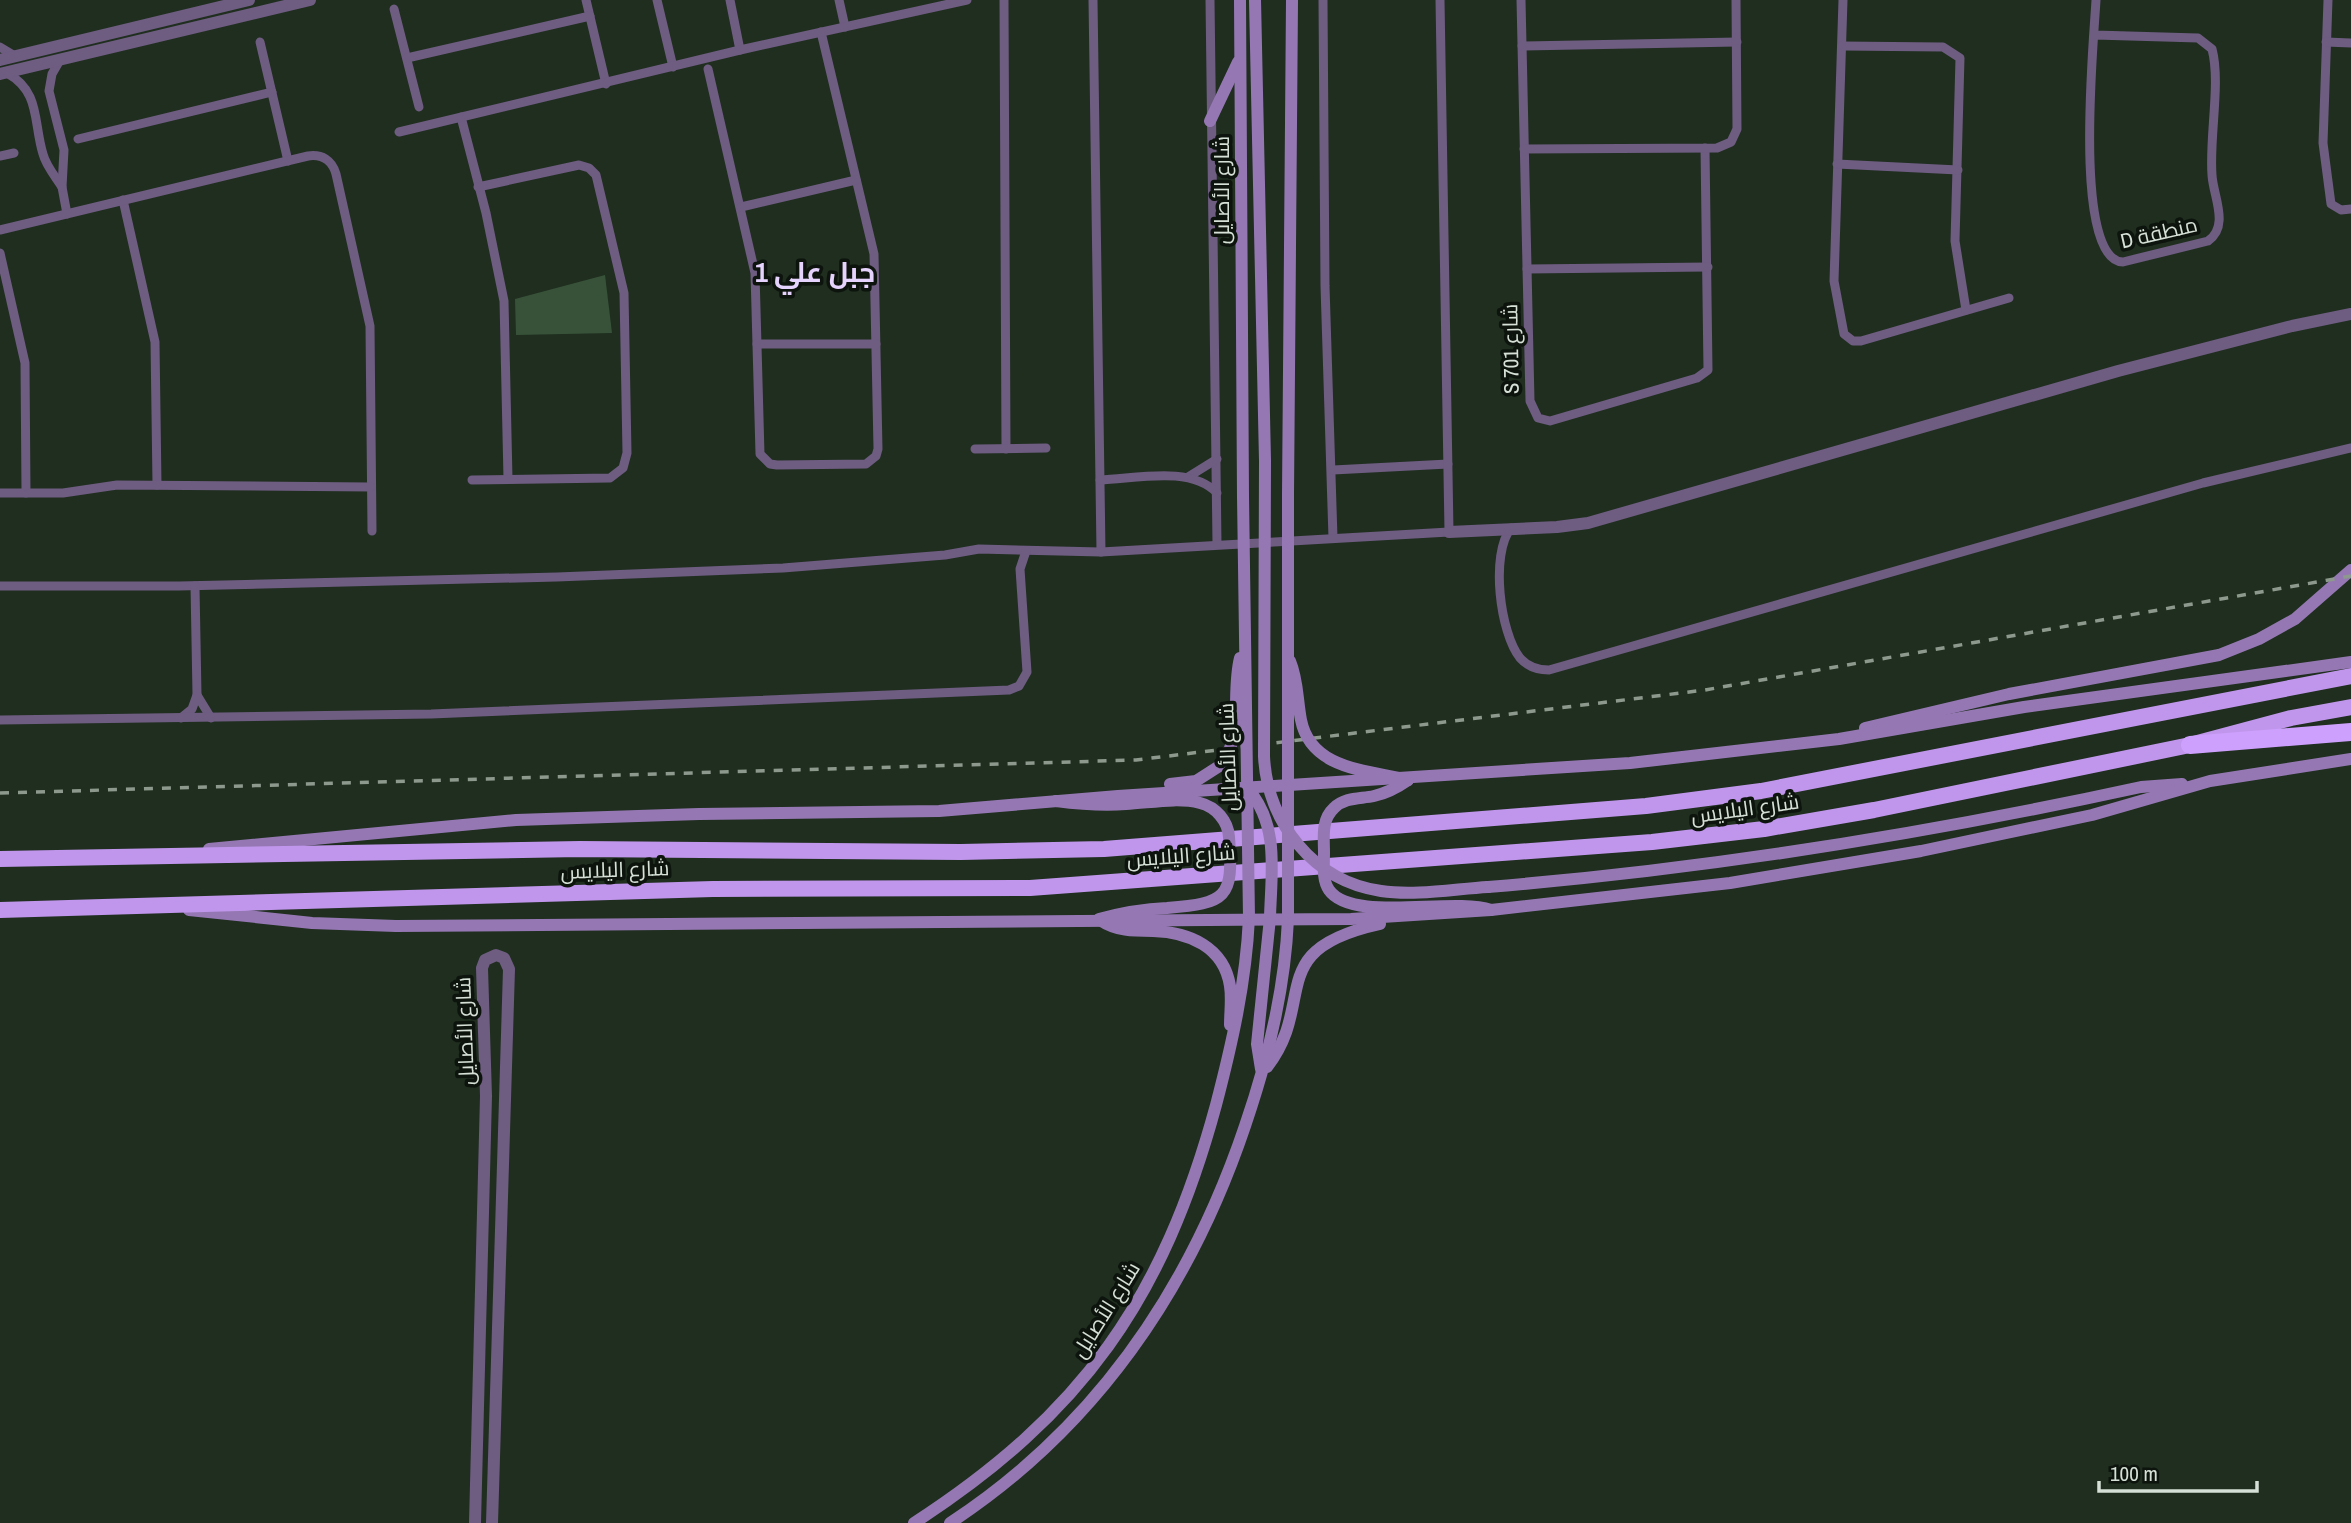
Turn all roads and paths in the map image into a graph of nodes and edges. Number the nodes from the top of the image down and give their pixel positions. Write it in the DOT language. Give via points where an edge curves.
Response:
graph roads {
  1 [pos="249,0"];
  2 [pos="310,0"];
  3 [pos="586,0"];
  4 [pos="657,0"];
  5 [pos="730,0"];
  6 [pos="839,0"];
  7 [pos="967,0"];
  8 [pos="1004,0"];
  9 [pos="1093,0"];
  10 [pos="1210,0"];
  11 [pos="1240,0"];
  12 [pos="1255,0"];
  13 [pos="1323,0"];
  14 [pos="1440,0"];
  15 [pos="1521,0"];
  16 [pos="1736,0"];
  17 [pos="1843,0"];
  18 [pos="2096,0"];
  19 [pos="2328,0"];
  20 [pos="1292,1"];
  21 [pos="394,9"];
  22 [pos="590,16"];
  23 [pos="845,27"];
  24 [pos="821,32"];
  25 [pos="2095,35"];
  26 [pos="260,42"];
  27 [pos="1737,42"];
  28 [pos="2326,42"];
  29 [pos="2351,43"];
  30 [pos="1522,46"];
  31 [pos="1842,46"];
  32 [pos="0,47"];
  33 [pos="740,50"];
  34 [pos="15,56"];
  35 [pos="407,58"];
  36 [pos="1240,59"];
  37 [pos="0,60"];
  38 [pos="60,60"];
  39 [pos="673,66"];
  40 [pos="708,69"];
  41 [pos="4,74"];
  42 [pos="606,84"];
  43 [pos="272,92"];
  44 [pos="419,107"];
  45 [pos="461,117"];
  46 [pos="1210,121"];
  47 [pos="58,127"];
  48 [pos="40,131"];
  49 [pos="399,132"];
  50 [pos="78,139"];
  51 [pos="1704,148"];
  52 [pos="1524,149"];
  53 [pos="14,153"];
  54 [pos="0,156"];
  55 [pos="288,161"];
  56 [pos="1838,164"];
  57 [pos="1958,170"];
  58 [pos="856,180"];
  59 [pos="62,187"];
  60 [pos="478,187"];
  61 [pos="123,200"];
  62 [pos="741,207"];
  63 [pos="2351,209"];
  64 [pos="67,214"];
  65 [pos="0,230"];
  66 [pos="0,253"];
  67 [pos="1707,267"];
  68 [pos="1527,269"];
  69 [pos="2009,298"];
  70 [pos="1966,310"];
  71 [pos="2351,314"];
  72 [pos="757,344"];
  73 [pos="876,344"];
  74 [pos="1045,448"];
  75 [pos="2351,448"];
  76 [pos="975,449"];
  77 [pos="1006,449"];
  78 [pos="1216,459"];
  79 [pos="1448,464"];
  80 [pos="1333,470"];
  81 [pos="1188,477"];
  82 [pos="472,480"];
  83 [pos="508,480"];
  84 [pos="1100,480"];
  85 [pos="157,485"];
  86 [pos="372,487"];
  87 [pos="0,493"];
  88 [pos="26,493"];
  89 [pos="1217,493"];
  90 [pos="1511,528"];
  91 [pos="372,531"];
  92 [pos="1450,531"];
  93 [pos="1333,538"];
  94 [pos="1216,544"];
  95 [pos="1026,551"];
  96 [pos="1101,552"];
  97 [pos="2351,570"];
  98 [pos="0,586"];
  99 [pos="195,586"];
  100 [pos="1245,645"];
  101 [pos="1286,653"];
  102 [pos="2351,662"];
  103 [pos="2351,676"];
  104 [pos="197,695"];
  105 [pos="2351,707"];
  106 [pos="181,718"];
  107 [pos="211,718"];
  108 [pos="0,720"];
  109 [pos="2351,732"];
  110 [pos="1839,739"];
  111 [pos="2190,745"];
  112 [pos="2351,760"];
  113 [pos="1408,780"];
  114 [pos="2193,784"];
  115 [pos="1288,786"];
  116 [pos="1248,789"];
  117 [pos="1118,796"];
  118 [pos="1056,801"];
  119 [pos="169,857"];
  120 [pos="0,859"];
  121 [pos="168,907"];
  122 [pos="0,910"];
  123 [pos="1491,910"];
  124 [pos="1415,916"];
  125 [pos="1250,918"];
  126 [pos="1270,918"];
  127 [pos="1099,919"];
  128 [pos="1287,919"];
  129 [pos="1232,1039"];
  130 [pos="1262,1073"];
  131 [pos="475,1523"];
  132 [pos="492,1523"];
  133 [pos="914,1523"];
  134 [pos="950,1523"];
  1 -- 34 [label="street"];
  2 -- 38 [label="street"];
  3 -- 22 [label="street"];
  4 -- 39 [label="street"];
  5 -- 33 [label="street"];
  6 -- 23 [label="street"];
  7 -- 23 [label="street"];
  8 -- 77 [label="street"];
  9 -- 84 [label="street"];
  10 -- 46 [label="street"];
  11 -- 36 [label="main road, شارع الأصايل"];
  12 -- 114 [label="main road, bridge" via="1265,461 1264,755 1270,796 1285,828 1307,855 1355,885 1394,892 1624,875 1899,835 2141,787"];
  13 -- 80 [label="street" via="1325,286"];
  14 -- 79 [label="street"];
  15 -- 30 [label="street, S 701 شارع"];
  16 -- 27 [label="street"];
  17 -- 31 [label="street"];
  18 -- 25 [label="street, D منطقة"];
  19 -- 28 [label="street"];
  20 -- 101 [label="main road, شارع الأصايل, bridge"];
  21 -- 35 [label="street"];
  22 -- 35 [label="street"];
  22 -- 42 [label="street"];
  23 -- 24 [label="street"];
  24 -- 33 [label="street"];
  24 -- 58 [label="street"];
  25 -- 25 [label="street, D منطقة" via="2090,191 2106,254 2123,261 2208,241 2220,225 2212,175 2212,49 2198,38"];
  26 -- 43 [label="street"];
  27 -- 30 [label="street"];
  27 -- 51 [label="street" via="1737,129 1731,142"];
  28 -- 29 [label="street"];
  28 -- 63 [label="street" via="2323,143 2328,199 2336,208"];
  30 -- 52 [label="street, S 701 شارع"];
  31 -- 56 [label="street"];
  31 -- 57 [label="street" via="1943,47 1956,52 1962,64"];
  32 -- 34 [label="street"];
  33 -- 39 [label="street"];
  34 -- 37 [label="street"];
  35 -- 44 [label="street"];
  36 -- 46 [label="main road"];
  36 -- 100 [label="main road, شارع الأصايل, bridge"];
  38 -- 41 [label="street"];
  38 -- 47 [label="street" via="49,91"];
  39 -- 42 [label="street"];
  40 -- 62 [label="street"];
  41 -- 48 [label="street" via="19,80 31,95"];
  42 -- 45 [label="street"];
  43 -- 50 [label="street"];
  43 -- 55 [label="street"];
  45 -- 49 [label="street"];
  45 -- 60 [label="street"];
  46 -- 78 [label="street"];
  47 -- 48 [label="street"];
  47 -- 59 [label="street" via="64,150"];
  48 -- 59 [label="street" via="45,161"];
  51 -- 52 [label="street"];
  51 -- 67 [label="street, S 701 شارع"];
  52 -- 68 [label="street, S 701 شارع"];
  53 -- 54 [label="street"];
  55 -- 61 [label="street"];
  55 -- 86 [label="street" via="318,156 332,164 336,174 369,314"];
  56 -- 57 [label="street"];
  56 -- 70 [label="street" via="1834,281 1847,337 1861,341"];
  57 -- 70 [label="street" via="1956,251"];
  58 -- 62 [label="street"];
  58 -- 73 [label="street" via="874,254"];
  59 -- 64 [label="street"];
  60 -- 83 [label="street" via="505,309"];
  60 -- 83 [label="street" via="579,165 589,167 596,175 624,293 627,453 623,468 610,478"];
  61 -- 64 [label="street"];
  61 -- 85 [label="street" via="155,342"];
  62 -- 72 [label="street" via="755,273"];
  64 -- 65 [label="street"];
  66 -- 88 [label="street" via="25,363"];
  67 -- 68 [label="street"];
  67 -- 68 [label="street, S 701 شارع" via="1710,364 1705,374 1550,421 1538,418 1530,405"];
  69 -- 70 [label="street"];
  71 -- 90 [label="street" via="2118,371 1588,523"];
  72 -- 73 [label="street"];
  72 -- 73 [label="street" via="758,446 764,460 778,465 866,464 876,456"];
  74 -- 77 [label="street"];
  75 -- 90 [label="street" via="2203,483 1549,670 1531,667 1521,659 1509,629 1499,570 1502,542"];
  76 -- 77 [label="street"];
  78 -- 81 [label="street"];
  78 -- 89 [label="street"];
  79 -- 80 [label="street"];
  79 -- 92 [label="street"];
  80 -- 93 [label="street"];
  81 -- 84 [label="street"];
  81 -- 89 [label="street"];
  82 -- 83 [label="street"];
  84 -- 96 [label="street"];
  85 -- 86 [label="street"];
  85 -- 88 [label="street"];
  86 -- 91 [label="street"];
  87 -- 88 [label="street"];
  89 -- 94 [label="street"];
  90 -- 92 [label="street"];
  92 -- 93 [label="street"];
  93 -- 94 [label="street"];
  94 -- 96 [label="street"];
  95 -- 96 [label="street"];
  95 -- 99 [label="street" via="979,549 690,572"];
  95 -- 107 [label="street" via="1020,569 1027,672 1019,686 1009,690 431,715"];
  97 -- 110 [label="main road" via="2295,618 2219,655 1893,719"];
  98 -- 99 [label="street"];
  99 -- 104 [label="street"];
  100 -- 116 [label="main road, شارع الأصايل, bridge"];
  100 -- 117 [label="main road, bridge" via="1235,687 1234,740 1221,765 1196,781 1144,787"];
  101 -- 113 [label="main road, bridge" via="1298,685 1303,726 1316,749 1338,764"];
  101 -- 115 [label="main road, شارع الأصايل, bridge"];
  102 -- 110 [label="main road"];
  103 -- 119 [label="highway, شارع اليلايس" via="1863,773 1646,806 1104,849 580,849"];
  104 -- 106 [label="street" via="192,709"];
  104 -- 107 [label="street"];
  105 -- 111 [label="highway, شارع اليلايس"];
  106 -- 107 [label="street"];
  106 -- 108 [label="street"];
  109 -- 111 [label="highway"];
  110 -- 113 [label="main road" via="1703,757"];
  111 -- 121 [label="highway, شارع اليلايس" via="1874,810 1651,842 1030,888 713,889"];
  112 -- 114 [label="main road"];
  113 -- 115 [label="main road, bridge"];
  113 -- 123 [label="main road, bridge" via="1384,793 1343,801 1328,815 1324,835 1329,889 1340,899 1367,907 1463,904"];
  114 -- 123 [label="main road" via="2092,815 1921,851 1730,883"];
  115 -- 116 [label="main road, bridge"];
  115 -- 128 [label="main road, شارع الأصايل, bridge"];
  116 -- 117 [label="main road"];
  116 -- 125 [label="main road, شارع الأصايل, bridge"];
  116 -- 126 [label="main road, bridge" via="1265,813 1270,832"];
  117 -- 118 [label="main road, bridge"];
  118 -- 119 [label="main road" via="900,812 516,820 264,842"];
  118 -- 127 [label="main road, bridge" via="1105,805 1199,802 1213,808 1227,825 1230,878 1216,901"];
  119 -- 120 [label="highway, شارع اليلايس"];
  121 -- 122 [label="highway, شارع اليلايس"];
  121 -- 127 [label="main road" via="384,926"];
  123 -- 124 [label="main road, bridge"];
  124 -- 128 [label="main road"];
  124 -- 130 [label="main road" via="1345,932 1314,953 1298,977 1279,1047"];
  125 -- 126 [label="main road"];
  125 -- 127 [label="main road, bridge"];
  125 -- 129 [label="main road, شارع الأصايل"];
  126 -- 128 [label="main road, bridge"];
  126 -- 130 [label="main road" via="1257,1044"];
  127 -- 129 [label="main road" via="1123,930 1181,933 1208,947 1229,981"];
  128 -- 130 [label="main road, شارع الأصايل" via="1281,987"];
  129 -- 133 [label="main road, شارع الأصايل" via="1188,1194 1125,1324 1041,1426 989,1472"];
  130 -- 134 [label="main road, شارع الأصايل" via="1204,1233 1132,1351 1057,1439"];
  131 -- 132 [label="street, شارع الأصايل" via="486,1096 482,968 485,960 496,955 504,958 509,969"];
}
